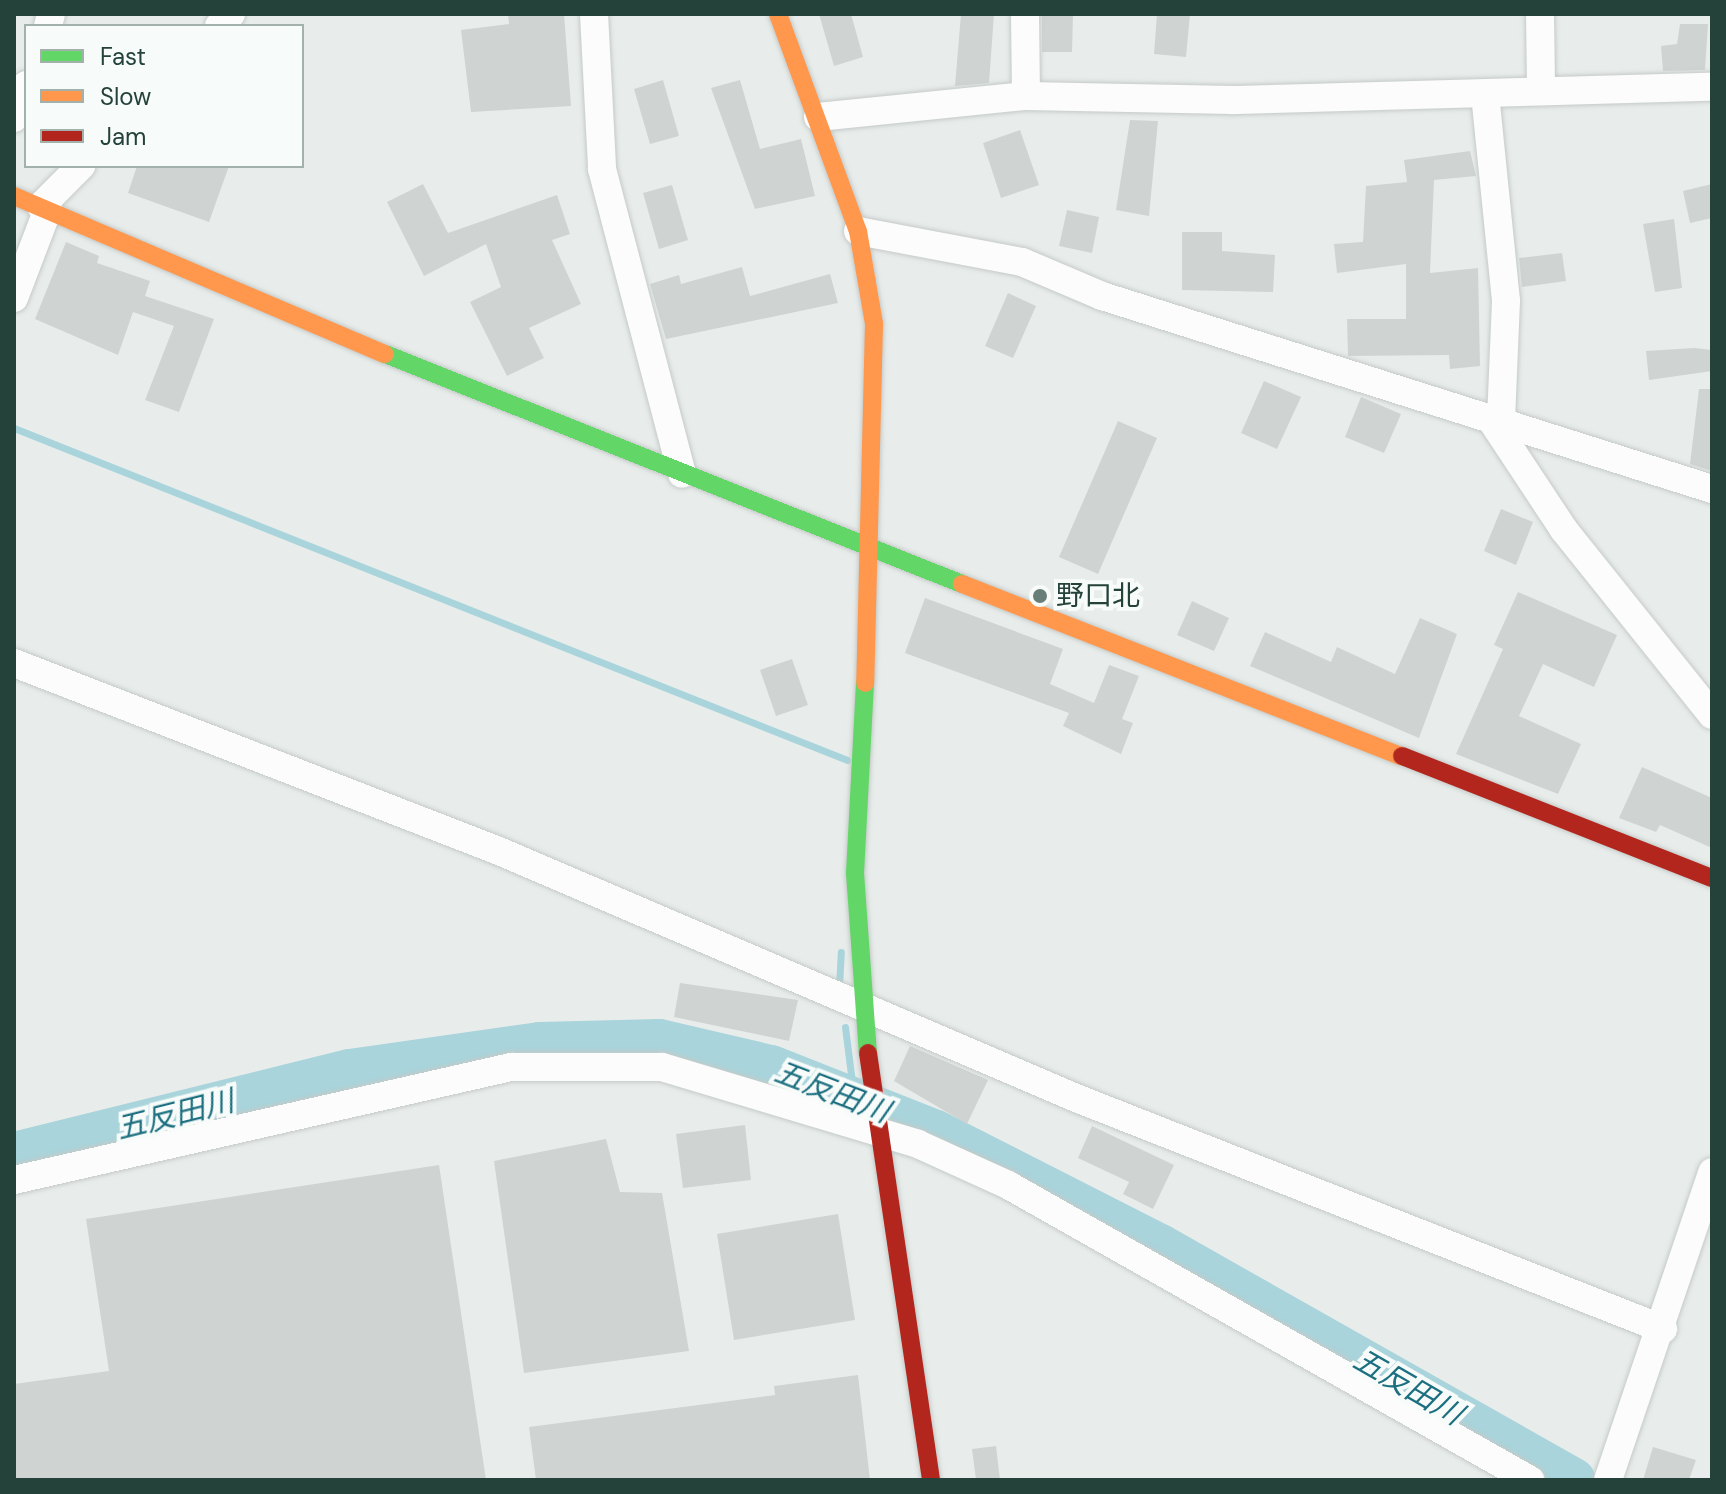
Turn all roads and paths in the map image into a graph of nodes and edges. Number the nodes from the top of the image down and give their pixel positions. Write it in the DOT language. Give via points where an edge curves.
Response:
graph roads {
  1 [pos="594,14"];
  2 [pos="778,14"];
  3 [pos="1025,14"];
  4 [pos="1540,14"];
  5 [pos="1712,87"];
  6 [pos="1541,89"];
  7 [pos="24,90"];
  8 [pos="1485,94"];
  9 [pos="1026,96"];
  10 [pos="818,117"];
  11 [pos="14,118"];
  12 [pos="79,168"];
  13 [pos="14,196"];
  14 [pos="45,207"];
  15 [pos="858,231"];
  16 [pos="14,298"];
  17 [pos="1495,420"];
  18 [pos="682,474"];
  19 [pos="1712,489"];
  20 [pos="870,548"];
  21 [pos="14,663"];
  22 [pos="1712,715"];
  23 [pos="1712,878"];
  24 [pos="848,1002"];
  25 [pos="875,1124"];
  26 [pos="1712,1172"];
  27 [pos="14,1180"];
  28 [pos="1663,1329"];
  29 [pos="931,1480"];
  30 [pos="1530,1480"];
  31 [pos="1608,1480"];
  1 -- 18 [label="street" via="602,169"];
  2 -- 10 [label="street"];
  3 -- 9 [label="street"];
  4 -- 6 [label="street"];
  5 -- 6 [label="street"];
  6 -- 8 [label="street"];
  7 -- 11 [label="street"];
  8 -- 9 [label="street"];
  8 -- 17 [label="street" via="1506,301"];
  9 -- 10 [label="street"];
  10 -- 15 [label="street"];
  12 -- 14 [label="street"];
  13 -- 14 [label="street"];
  14 -- 16 [label="street"];
  14 -- 18 [label="street"];
  15 -- 17 [label="street" via="1022,262 1102,296"];
  15 -- 20 [label="street" via="878,402"];
  17 -- 19 [label="street"];
  17 -- 22 [label="street" via="1564,530"];
  18 -- 20 [label="street"];
  20 -- 23 [label="street"];
  20 -- 24 [label="street"];
  21 -- 24 [label="street" via="499,851"];
  24 -- 25 [label="street" via="872,1089"];
  24 -- 28 [label="street"];
  25 -- 27 [label="street" via="662,1067 511,1067"];
  25 -- 29 [label="street"];
  25 -- 30 [label="street" via="1008,1185"];
  26 -- 28 [label="street"];
  28 -- 31 [label="street"];
}
